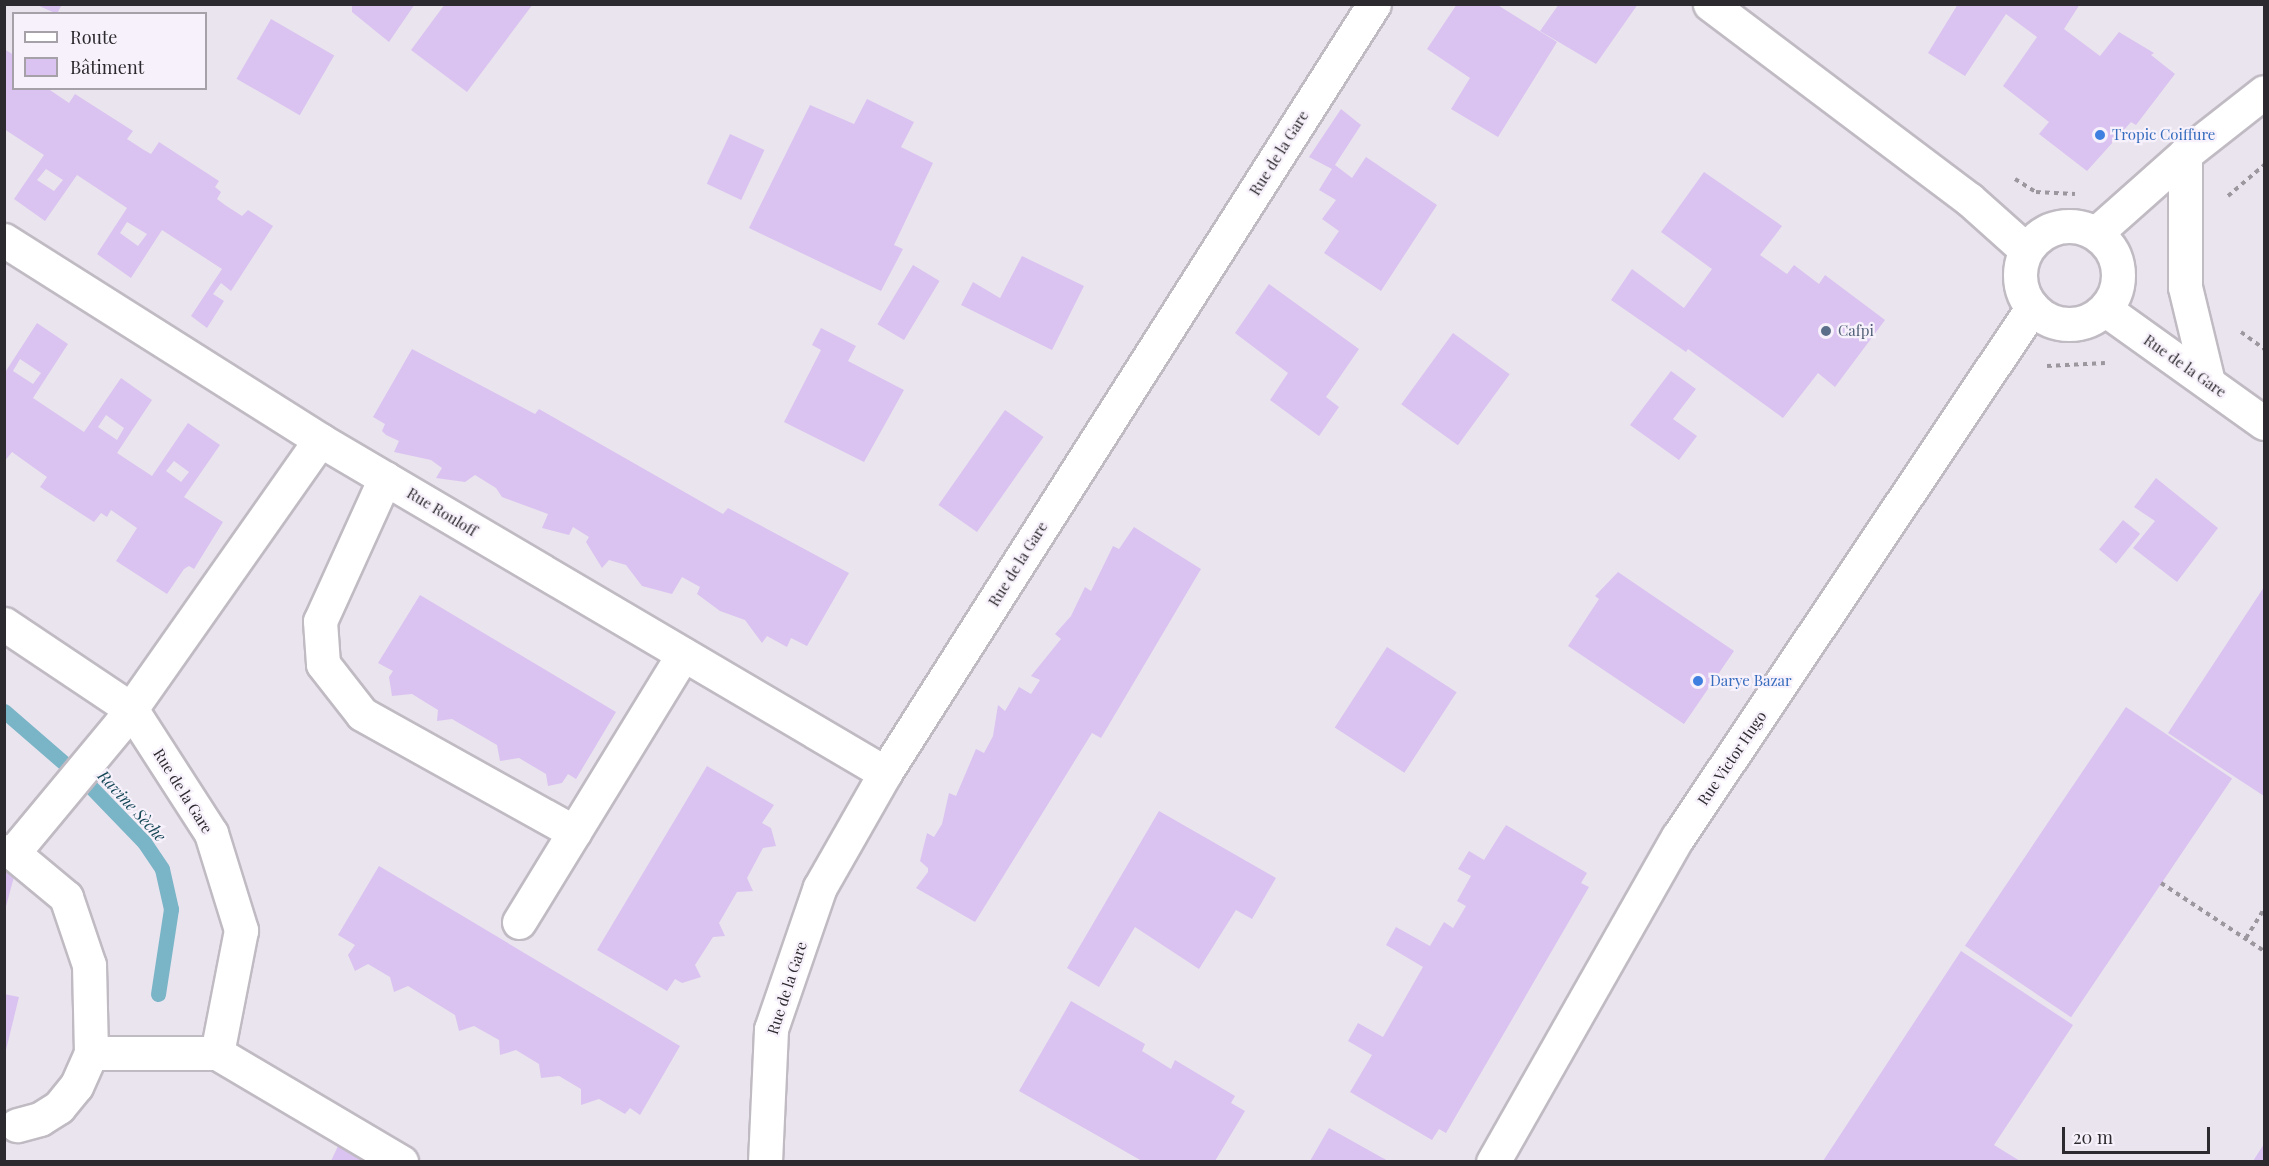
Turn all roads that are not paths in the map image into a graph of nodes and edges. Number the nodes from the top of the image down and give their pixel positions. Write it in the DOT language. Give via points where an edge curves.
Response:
graph roads {
  1 [pos="1374,4"];
  2 [pos="1710,4"];
  3 [pos="2265,92"];
  4 [pos="2185,154"];
  5 [pos="2096,233"];
  6 [pos="4,240"];
  7 [pos="2026,250"];
  8 [pos="2032,308"];
  9 [pos="2106,309"];
  10 [pos="2208,382"];
  11 [pos="2265,423"];
  12 [pos="320,440"];
  13 [pos="385,478"];
  14 [pos="4,624"];
  15 [pos="683,654"];
  16 [pos="126,716"];
  17 [pos="885,773"];
  18 [pos="574,832"];
  19 [pos="9,852"];
  20 [pos="519,922"];
  21 [pos="91,1053"];
  22 [pos="217,1053"];
  23 [pos="17,1125"];
  24 [pos="757,1159"];
  25 [pos="401,1161"];
  26 [pos="1493,1161"];
  1 -- 17 [label="street, Rue de la Gare"];
  2 -- 7 [label="street" via="1969,199"];
  3 -- 4 [label="street"];
  4 -- 5 [label="street"];
  4 -- 10 [label="street" via="2185,287"];
  5 -- 7 [label="street" via="2066,225 2036,237"];
  5 -- 9 [label="street" via="2107,242 2119,268 2119,283"];
  6 -- 12 [label="street, Rue Rouloff"];
  7 -- 8 [label="street" via="2019,279"];
  8 -- 9 [label="street" via="2045,319 2076,324"];
  8 -- 26 [label="street, Rue Victor Hugo" via="1678,837"];
  9 -- 10 [label="street, Rue de la Gare"];
  10 -- 11 [label="street, Rue de la Gare"];
  12 -- 13 [label="street, Rue Rouloff"];
  12 -- 16 [label="street"];
  13 -- 15 [label="street, Rue Rouloff"];
  13 -- 18 [label="street" via="320,621 323,664 362,714"];
  14 -- 16 [label="street, Rue de la Gare"];
  15 -- 17 [label="street, Rue Rouloff"];
  15 -- 18 [label="street"];
  16 -- 19 [label="street"];
  16 -- 22 [label="street, Rue de la Gare" via="211,832 241,930"];
  17 -- 24 [label="street, Rue de la Gare" via="820,887 771,1029"];
  18 -- 20 [label="street"];
  19 -- 21 [label="street" via="66,897 89,964"];
  21 -- 22 [label="street"];
  21 -- 23 [label="street" via="76,1086 59,1107 40,1119"];
  22 -- 25 [label="street"];
}
